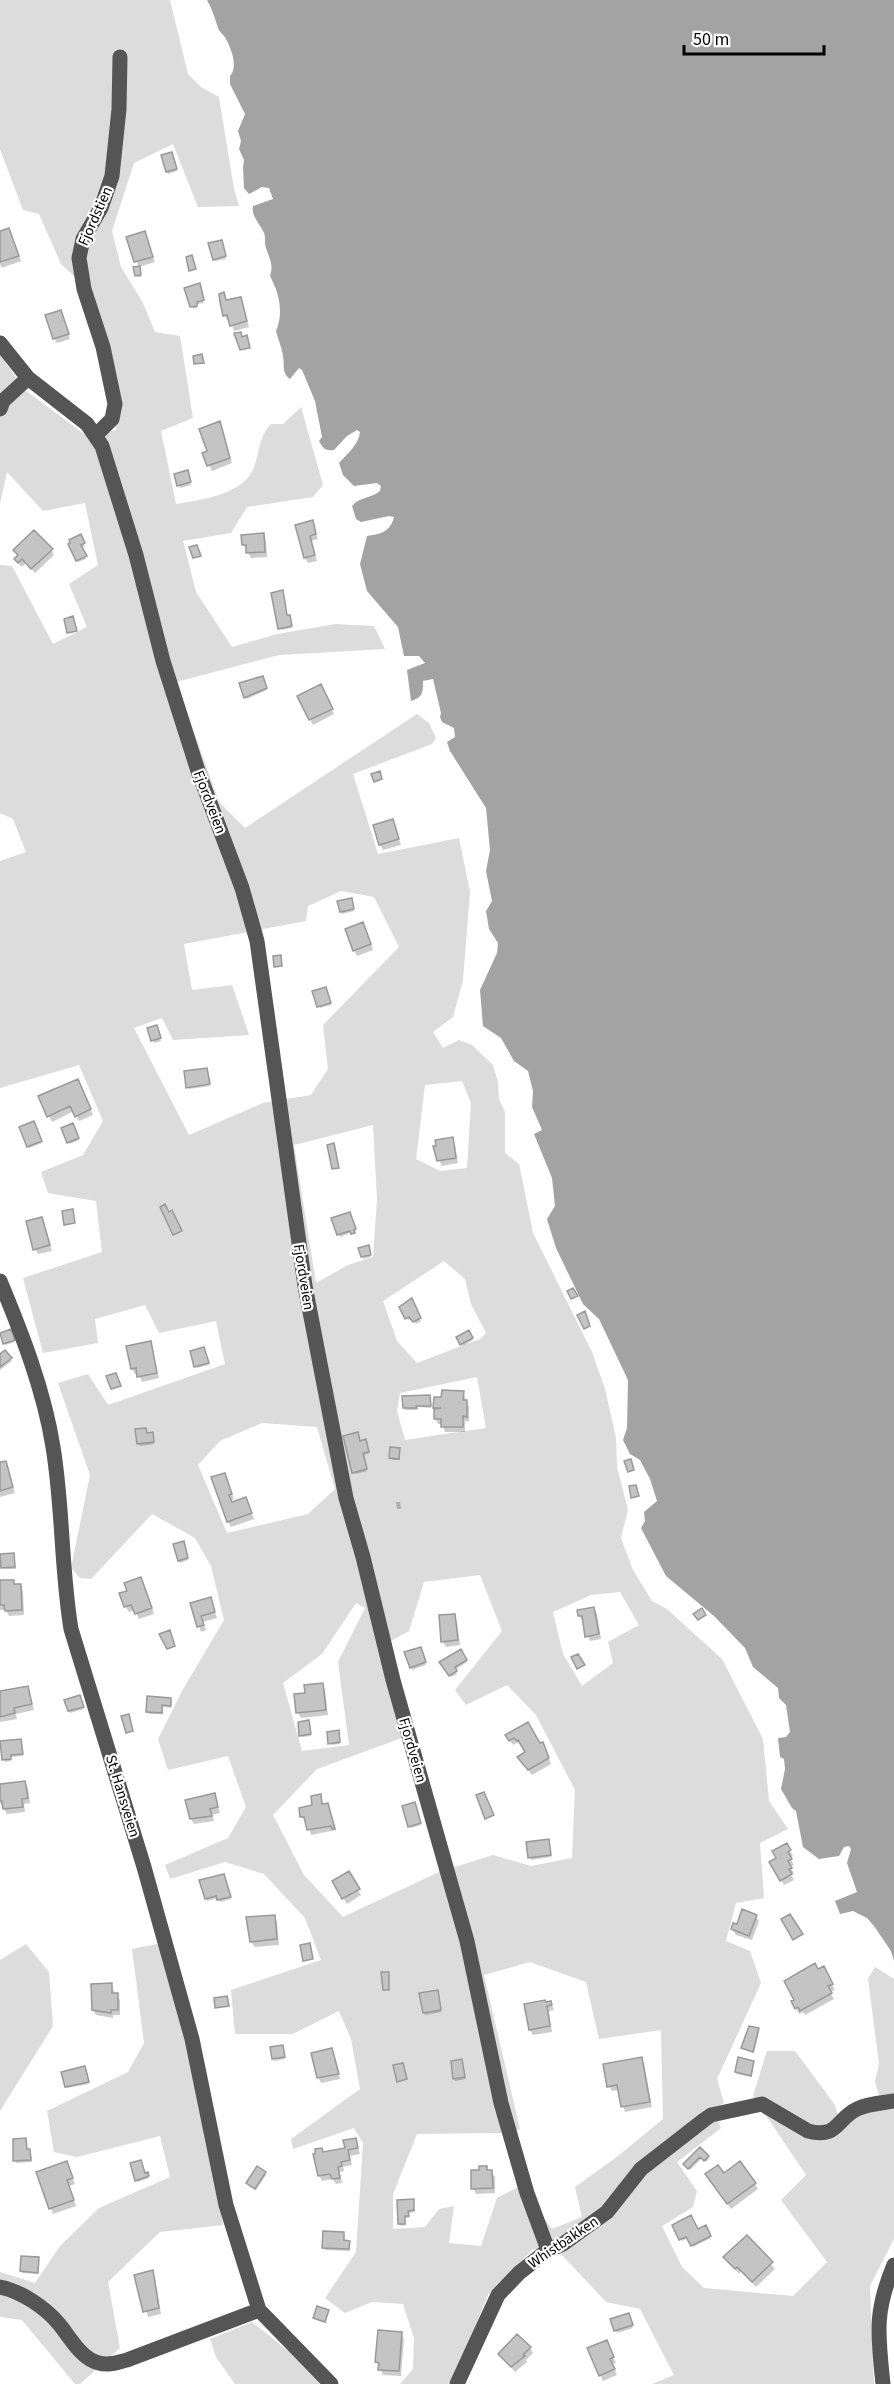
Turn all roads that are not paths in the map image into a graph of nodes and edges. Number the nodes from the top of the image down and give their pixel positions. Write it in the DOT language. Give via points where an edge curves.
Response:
graph roads {
  1 [pos="120,57"];
  2 [pos="0,343"];
  3 [pos="28,378"];
  4 [pos="0,409"];
  5 [pos="96,435"];
  6 [pos="0,1281"];
  7 [pos="894,2101"];
  8 [pos="548,2250"];
  9 [pos="894,2265"];
  10 [pos="0,2287"];
  11 [pos="259,2310"];
  12 [pos="331,2384"];
  13 [pos="457,2384"];
  14 [pos="883,2384"];
  1 -- 5 [label="street, Fjordstien" via="112,176 101,208 83,240 79,258 115,404 112,419"];
  2 -- 3 [label="street, Fjordveien"];
  3 -- 4 [label="street" via="3,401"];
  3 -- 5 [label="street, Fjordveien"];
  5 -- 8 [label="street, Fjordveien" via="136,555 163,661 257,941 305,1286 346,1498 467,1941 501,2103"];
  6 -- 11 [label="street, St. Hansveien" via="34,1371 53,1445 71,1629 192,2039 226,2205"];
  7 -- 8 [label="street, Whistbakken" via="855,2109 833,2131 817,2133 762,2104 711,2115 651,2160 607,2212"];
  8 -- 13 [label="street, Whistbakken" via="498,2295"];
  9 -- 14 [label="street" via="879,2308 877,2327"];
  10 -- 11 [label="street" via="15,2291 44,2310 77,2347 101,2364 127,2360"];
  11 -- 12 [label="street"];
}
